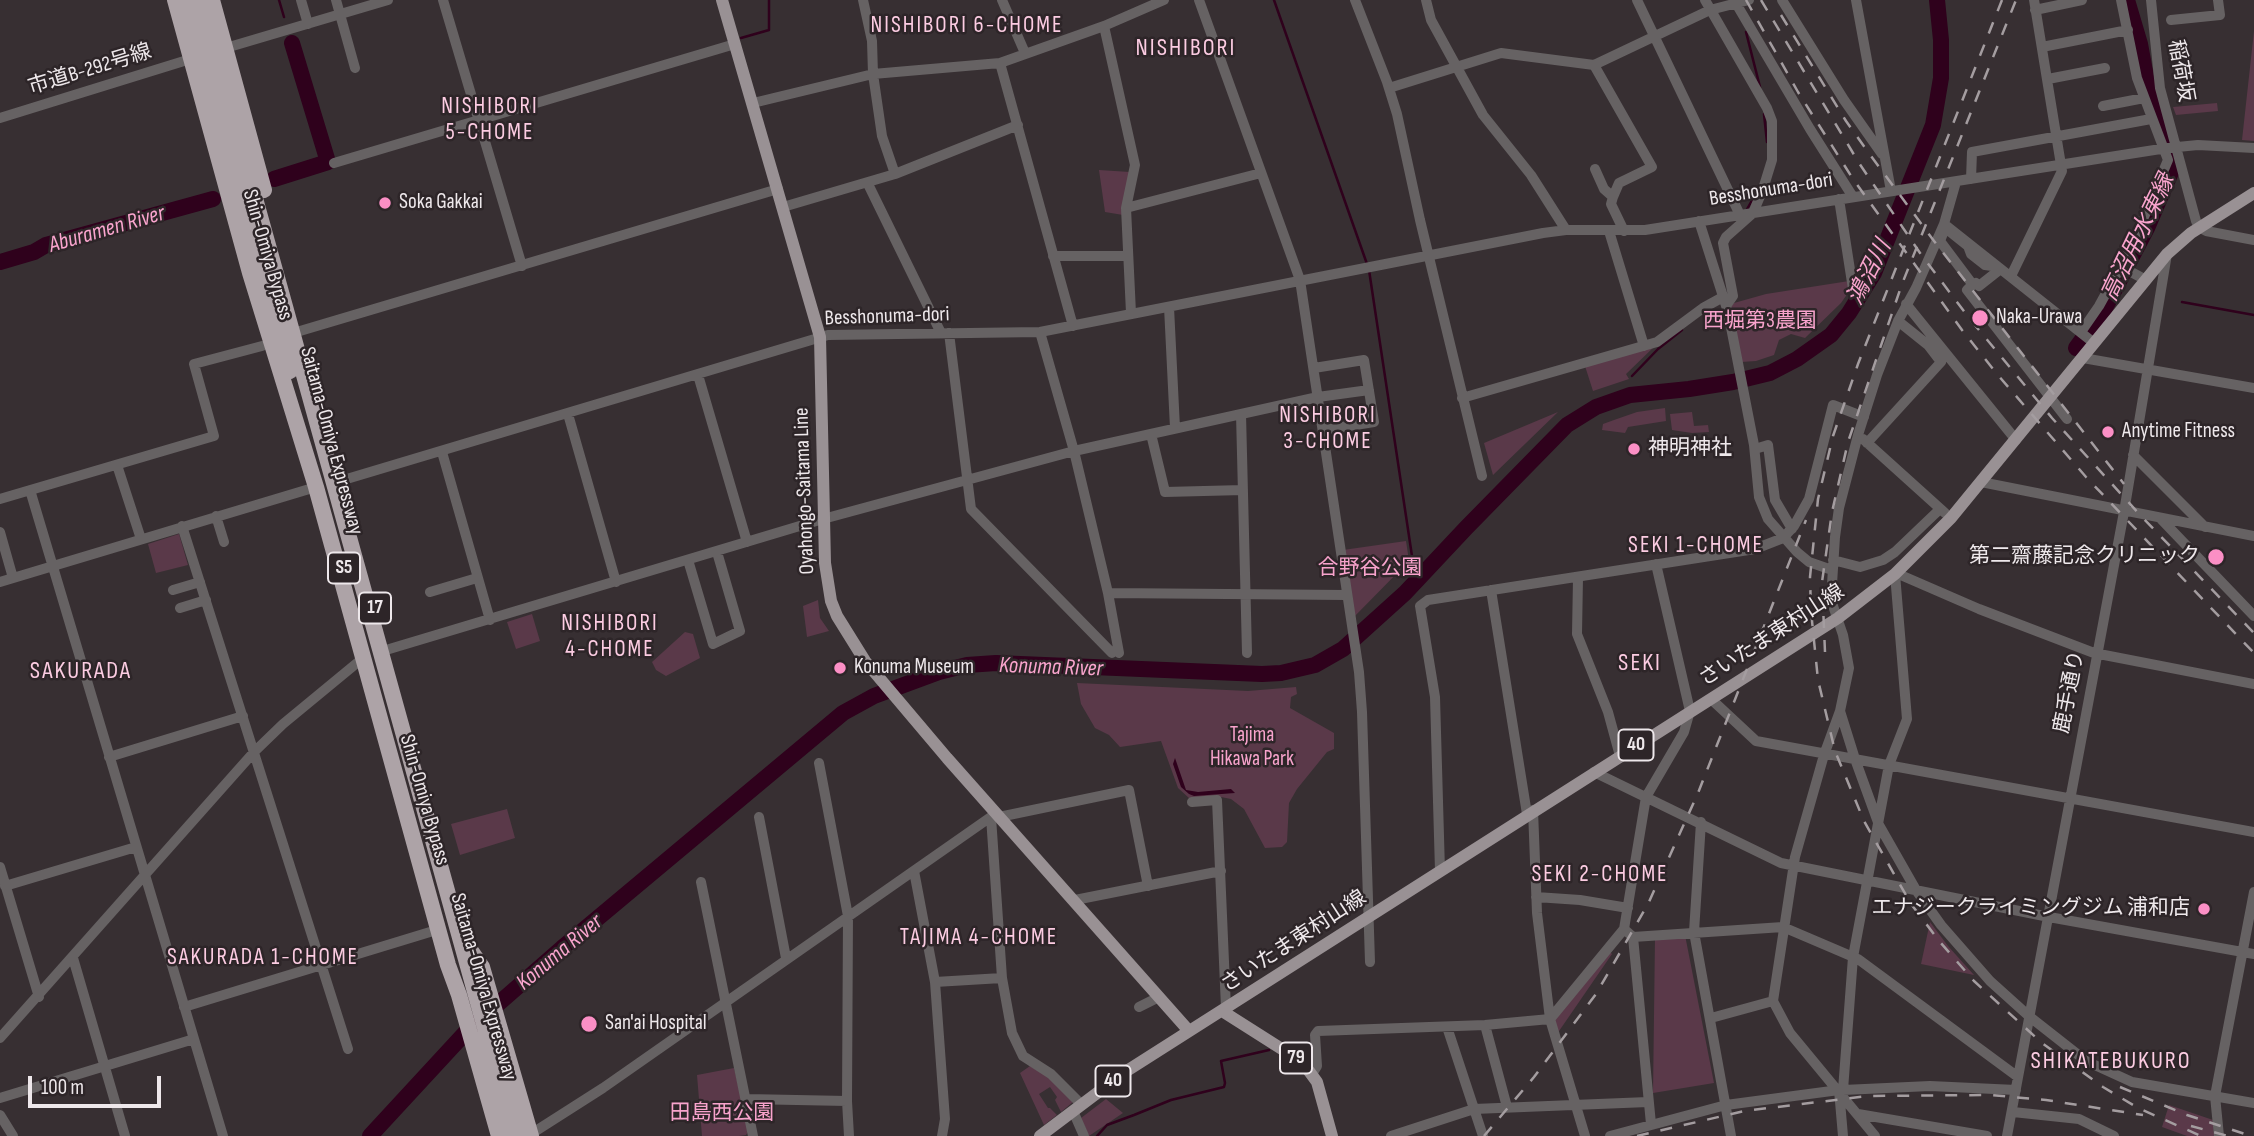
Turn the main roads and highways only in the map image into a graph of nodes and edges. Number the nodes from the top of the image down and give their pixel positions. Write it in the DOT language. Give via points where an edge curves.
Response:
graph roads {
  1 [pos="175,0"];
  2 [pos="187,0"];
  3 [pos="199,0"];
  4 [pos="212,0"];
  5 [pos="722,0"];
  6 [pos="208,54"];
  7 [pos="2254,193"];
  8 [pos="284,264"];
  9 [pos="250,273"];
  10 [pos="1224,1010"];
  11 [pos="1189,1031"];
  12 [pos="470,1048"];
  13 [pos="524,1135"];
  14 [pos="488,1136"];
  15 [pos="501,1136"];
  16 [pos="1040,1136"];
  17 [pos="1332,1136"];
  1 -- 6 [label="highway, Shin-Omiya Bypass / 17"];
  2 -- 15 [label="highway, Saitama-Omiya Expressway / S5"];
  3 -- 6 [label="highway" via="198,26"];
  3 -- 13 [label="highway, Saitama-Omiya Expressway / S5"];
  4 -- 6 [label="highway, Shin-Omiya Bypass / 17"];
  5 -- 11 [label="main road, Oyahongo-Saitama Line" via="820,337 823,519 827,582 836,616 882,681 995,816"];
  6 -- 8 [label="highway, Shin-Omiya Bypass / 17"];
  6 -- 9 [label="highway, Shin-Omiya Bypass / 17" via="224,119 224,178"];
  7 -- 10 [label="main road, さいたま東村山線 / 40" via="2199,227 2167,254 2146,281 2102,312 2086,337 2083,358 1951,518 1899,570 1838,618"];
  8 -- 9 [label="highway"];
  8 -- 13 [label="highway, Shin-Omiya Bypass / 17" via="386,650 471,951 482,967 484,991"];
  9 -- 12 [label="highway, Shin-Omiya Bypass / 17" via="316,487 448,964 449,985"];
  10 -- 11 [label="main road, 40"];
  10 -- 17 [label="main road, 79" via="1296,1058 1312,1074"];
  11 -- 16 [label="main road, 40"];
  12 -- 14 [label="highway, Shin-Omiya Bypass / 17"];
  12 -- 15 [label="highway, Shin-Omiya Bypass / 17"];
}
